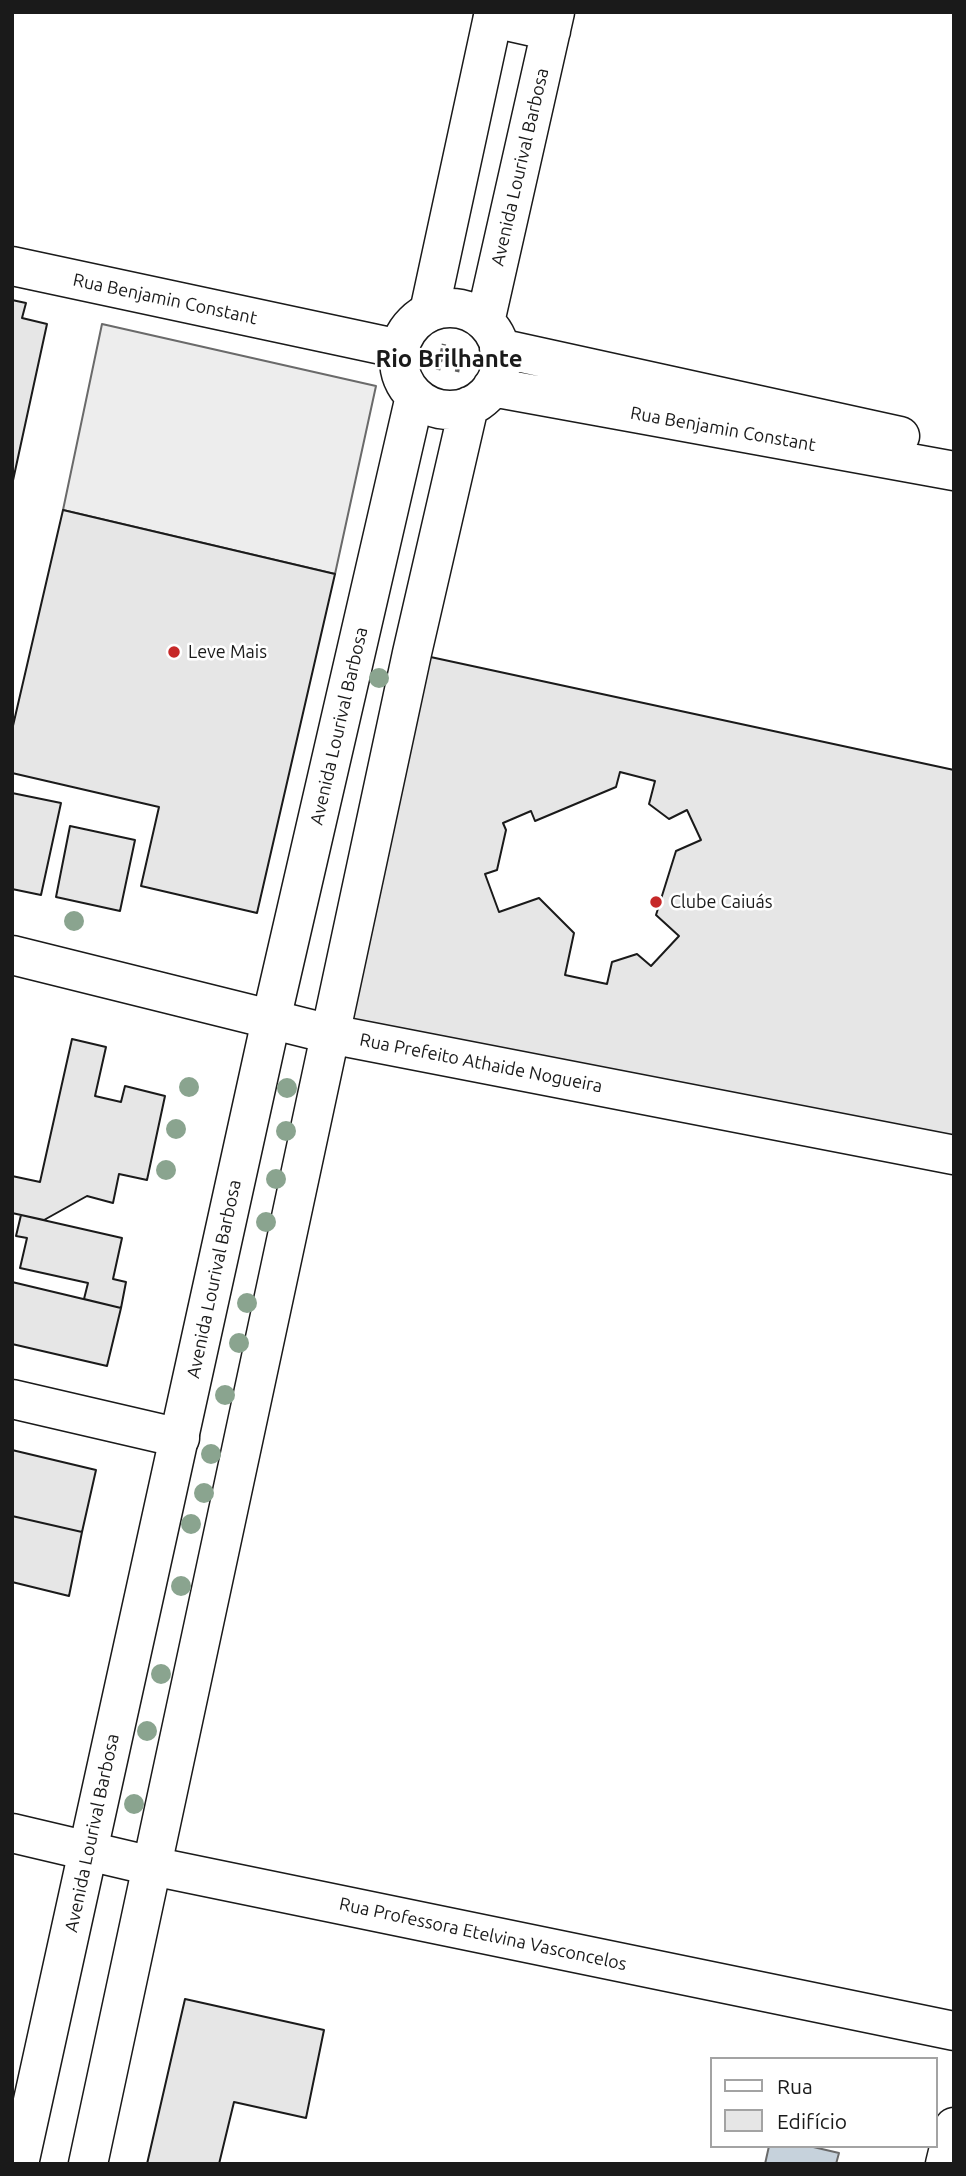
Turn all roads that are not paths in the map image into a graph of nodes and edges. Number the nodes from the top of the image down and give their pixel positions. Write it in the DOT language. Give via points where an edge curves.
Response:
graph roads {
  1 [pos="494,15"];
  2 [pos="553,22"];
  3 [pos="12,266"];
  4 [pos="429,312"];
  5 [pos="492,335"];
  6 [pos="400,349"];
  7 [pos="415,396"];
  8 [pos="481,396"];
  9 [pos="954,448"];
  10 [pos="954,471"];
  11 [pos="12,955"];
  12 [pos="271,1020"];
  13 [pos="330,1034"];
  14 [pos="954,1155"];
  15 [pos="12,1399"];
  16 [pos="180,1438"];
  17 [pos="12,1833"];
  18 [pos="88,1850"];
  19 [pos="152,1866"];
  20 [pos="954,2031"];
  21 [pos="954,2127"];
  22 [pos="19,2164"];
  23 [pos="88,2164"];
  24 [pos="945,2164"];
  1 -- 2 [label="main road"];
  1 -- 4 [label="main road"];
  2 -- 5 [label="main road, Avenida Lourival Barbosa"];
  3 -- 6 [label="main road, Rua Benjamin Constant"];
  4 -- 5 [label="main road" via="444,308 470,312"];
  4 -- 6 [label="main road" via="405,333"];
  5 -- 8 [label="main road" via="498,375"];
  5 -- 9 [label="main road, Rua Benjamin Constant"];
  6 -- 7 [label="main road" via="404,382"];
  7 -- 8 [label="main road" via="441,409 455,410"];
  7 -- 12 [label="main road, Avenida Lourival Barbosa"];
  8 -- 10 [label="main road, Rua Benjamin Constant"];
  8 -- 13 [label="main road" via="412,653"];
  11 -- 12 [label="main road, Rua Prefeito Athaide Nogueira"];
  12 -- 13 [label="main road, Rua Prefeito Athaide Nogueira"];
  12 -- 16 [label="main road, Avenida Lourival Barbosa"];
  13 -- 14 [label="main road, Rua Prefeito Athaide Nogueira"];
  13 -- 19 [label="main road"];
  15 -- 16 [label="main road"];
  16 -- 18 [label="main road, Avenida Lourival Barbosa"];
  17 -- 18 [label="main road, Rua Professora Etelvina Vasconcelos"];
  18 -- 19 [label="main road, Rua Professora Etelvina Vasconcelos"];
  18 -- 22 [label="main road, Avenida Lourival Barbosa"];
  19 -- 20 [label="main road, Rua Professora Etelvina Vasconcelos"];
  19 -- 23 [label="main road"];
  21 -- 24 [label="main road"];
}
